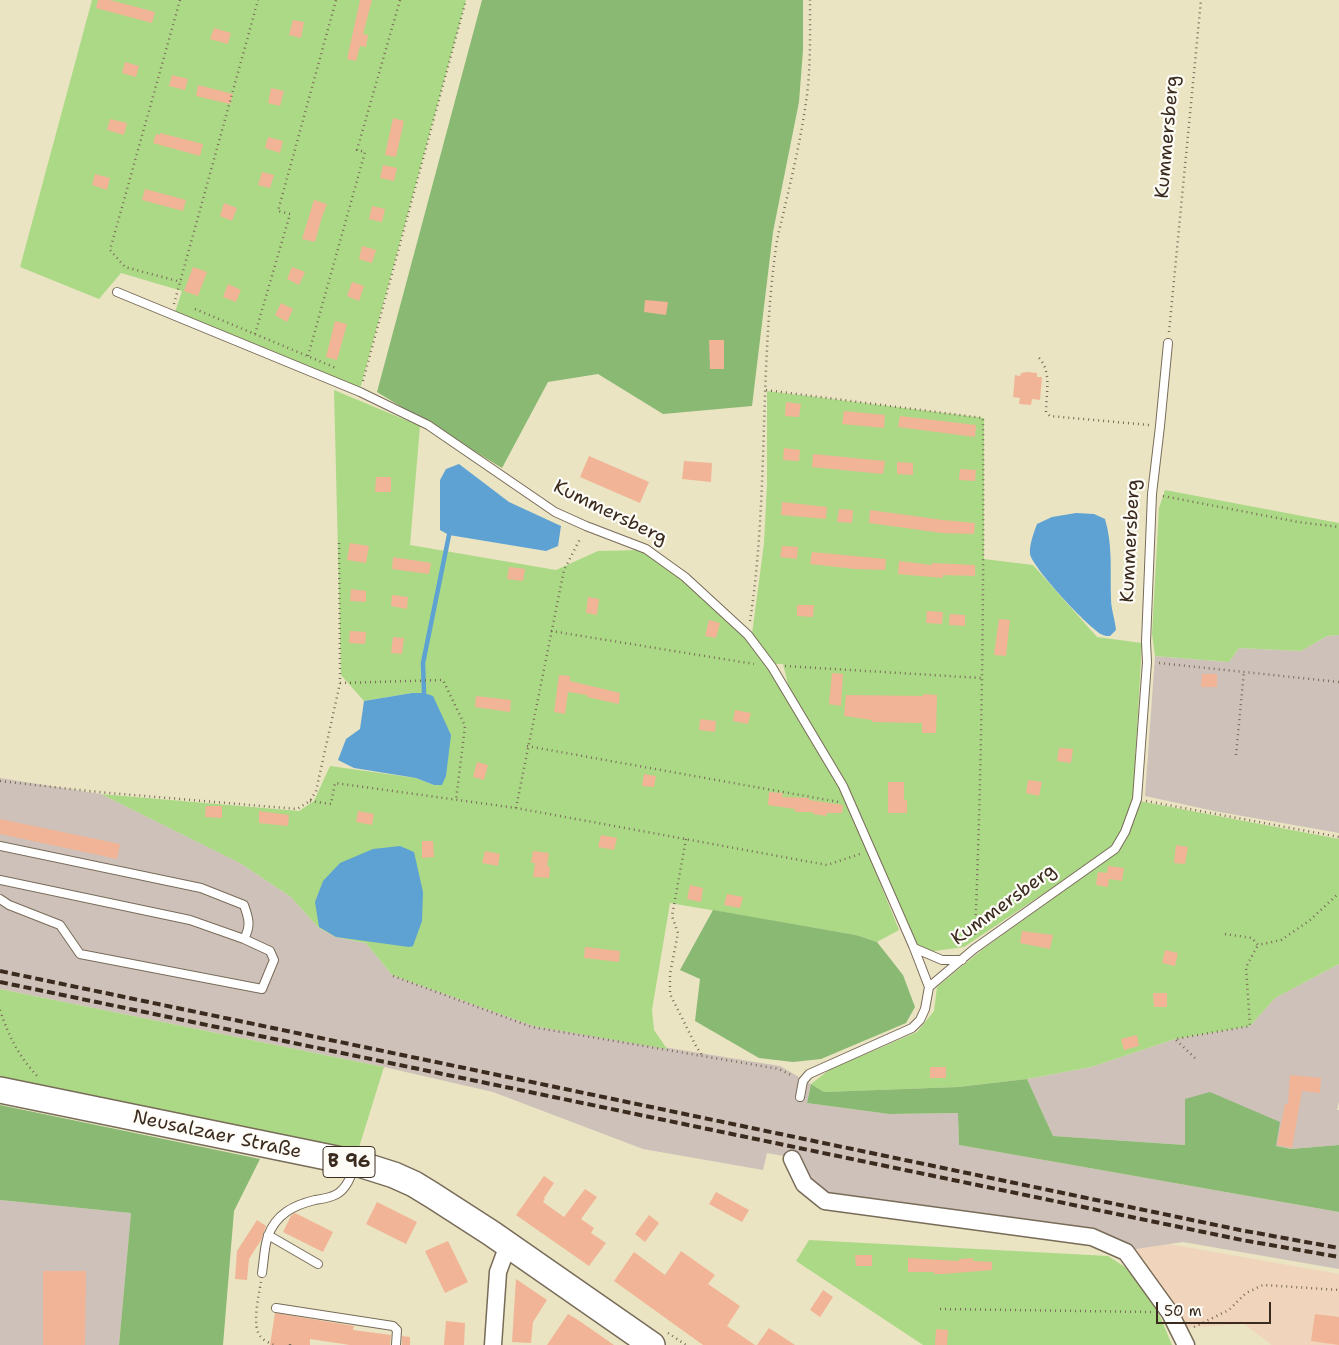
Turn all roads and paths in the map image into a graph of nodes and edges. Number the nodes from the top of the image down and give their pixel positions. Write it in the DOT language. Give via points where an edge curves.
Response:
graph roads {
  1 [pos="180,0"];
  2 [pos="258,0"];
  3 [pos="336,0"];
  4 [pos="400,0"];
  5 [pos="466,0"];
  6 [pos="810,0"];
  7 [pos="1201,0"];
  8 [pos="181,282"];
  9 [pos="117,292"];
  10 [pos="195,309"];
  11 [pos="171,313"];
  12 [pos="255,334"];
  13 [pos="1168,343"];
  14 [pos="308,356"];
  15 [pos="1039,358"];
  16 [pos="336,368"];
  17 [pos="766,390"];
  18 [pos="360,392"];
  19 [pos="1160,426"];
  20 [pos="1152,494"];
  21 [pos="586,526"];
  22 [pos="1339,527"];
  23 [pos="339,539"];
  24 [pos="748,635"];
  25 [pos="1147,662"];
  26 [pos="1244,671"];
  27 [pos="1339,682"];
  28 [pos="340,683"];
  29 [pos="528,746"];
  30 [pos="1236,755"];
  31 [pos="0,781"];
  32 [pos="1136,799"];
  33 [pos="456,800"];
  34 [pos="310,801"];
  35 [pos="852,804"];
  36 [pos="516,808"];
  37 [pos="1339,837"];
  38 [pos="686,839"];
  39 [pos="0,846"];
  40 [pos="871,851"];
  41 [pos="0,880"];
  42 [pos="1339,893"];
  43 [pos="0,898"];
  44 [pos="1225,934"];
  45 [pos="244,939"];
  46 [pos="1258,945"];
  47 [pos="914,948"];
  48 [pos="974,950"];
  49 [pos="963,960"];
  50 [pos="393,976"];
  51 [pos="929,987"];
  52 [pos="0,1010"];
  53 [pos="703,1057"];
  54 [pos="1195,1058"];
  55 [pos="40,1078"];
  56 [pos="804,1081"];
  57 [pos="0,1090"];
  58 [pos="800,1097"];
  59 [pos="792,1159"];
  60 [pos="356,1163"];
  61 [pos="268,1235"];
  62 [pos="508,1245"];
  63 [pos="318,1264"];
  64 [pos="262,1274"];
  65 [pos="1339,1290"];
  66 [pos="276,1308"];
  67 [pos="940,1308"];
  68 [pos="1170,1313"];
  69 [pos="1183,1339"];
  70 [pos="274,1345"];
  71 [pos="396,1345"];
  72 [pos="493,1345"];
  73 [pos="652,1345"];
  1 -- 8 [label="path" via="110,250 125,267"];
  2 -- 8 [label="path"];
  3 -- 12 [label="path" via="278,210 290,214"];
  4 -- 14 [label="path" via="357,150 365,152"];
  5 -- 18 [label="path"];
  6 -- 17 [label="path" via="806,102 776,246"];
  7 -- 13 [label="path, Kummersberg"];
  8 -- 11 [label="path"];
  9 -- 11 [label="lane, Kummersberg"];
  10 -- 12 [label="path"];
  11 -- 18 [label="lane, Kummersberg"];
  12 -- 14 [label="path"];
  13 -- 19 [label="lane, Kummersberg"];
  14 -- 16 [label="path"];
  15 -- 19 [label="path" via="1044,362 1046,371 1046,412 1050,416"];
  17 -- 24 [label="path" via="763,488"];
  17 -- 48 [label="path" via="983,418 984,574"];
  18 -- 21 [label="lane, Kummersberg" via="428,425 555,512"];
  19 -- 20 [label="lane, Kummersberg"];
  20 -- 22 [label="path"];
  20 -- 25 [label="lane, Kummersberg"];
  21 -- 24 [label="lane, Kummersberg" via="646,549 685,577"];
  21 -- 29 [label="path" via="564,570"];
  23 -- 28 [label="path"];
  24 -- 35 [label="lane, Kummersberg" via="772,667"];
  25 -- 26 [label="path"];
  25 -- 32 [label="lane, Kummersberg"];
  26 -- 27 [label="path"];
  26 -- 30 [label="path"];
  28 -- 33 [label="path" via="443,680 465,726"];
  28 -- 34 [label="path" via="316,790"];
  29 -- 35 [label="path"];
  29 -- 36 [label="path"];
  31 -- 34 [label="path" via="296,809"];
  32 -- 37 [label="path"];
  32 -- 48 [label="lane, Kummersberg" via="1125,832 1115,849"];
  33 -- 34 [label="path" via="335,783 331,804"];
  33 -- 36 [label="path"];
  35 -- 40 [label="lane, Kummersberg"];
  36 -- 38 [label="path"];
  38 -- 40 [label="path" via="827,865"];
  38 -- 53 [label="path" via="672,916 678,933 670,974 670,994"];
  39 -- 45 [label="lane" via="201,888 244,905 250,921"];
  40 -- 47 [label="lane, Kummersberg"];
  41 -- 45 [label="lane" via="190,920"];
  42 -- 46 [label="path" via="1309,921 1281,940"];
  43 -- 45 [label="lane" via="9,905 60,925 80,954 262,989 274,960 270,951"];
  44 -- 46 [label="path" via="1252,938"];
  46 -- 54 [label="path" via="1246,967 1250,1026 1175,1039"];
  47 -- 49 [label="lane" via="942,960"];
  47 -- 51 [label="lane, Kummersberg"];
  48 -- 49 [label="lane, Kummersberg"];
  49 -- 51 [label="lane, Kummersberg"];
  50 -- 53 [label="path" via="532,1027"];
  51 -- 56 [label="lane" via="925,1009 912,1028 809,1074"];
  52 -- 55 [label="path" via="14,1045"];
  53 -- 56 [label="path" via="779,1069"];
  56 -- 58 [label="lane"];
  57 -- 60 [label="main road, Neusalzaer Straße / B 96"];
  59 -- 68 [label="street" via="804,1184 825,1200 1092,1237 1126,1252"];
  60 -- 61 [label="lane" via="346,1186 337,1194 285,1211"];
  60 -- 62 [label="main road, Neusalzaer Straße / B 96" via="414,1184"];
  61 -- 63 [label="lane"];
  61 -- 64 [label="lane"];
  62 -- 72 [label="street" via="498,1272"];
  62 -- 73 [label="main road, Neusalzaer Straße / B 96"];
  64 -- 70 [label="path" via="257,1331 261,1338"];
  65 -- 69 [label="path" via="1263,1284"];
  66 -- 71 [label="lane" via="393,1326 397,1330"];
  67 -- 68 [label="path"];
  68 -- 69 [label="street"];
}
